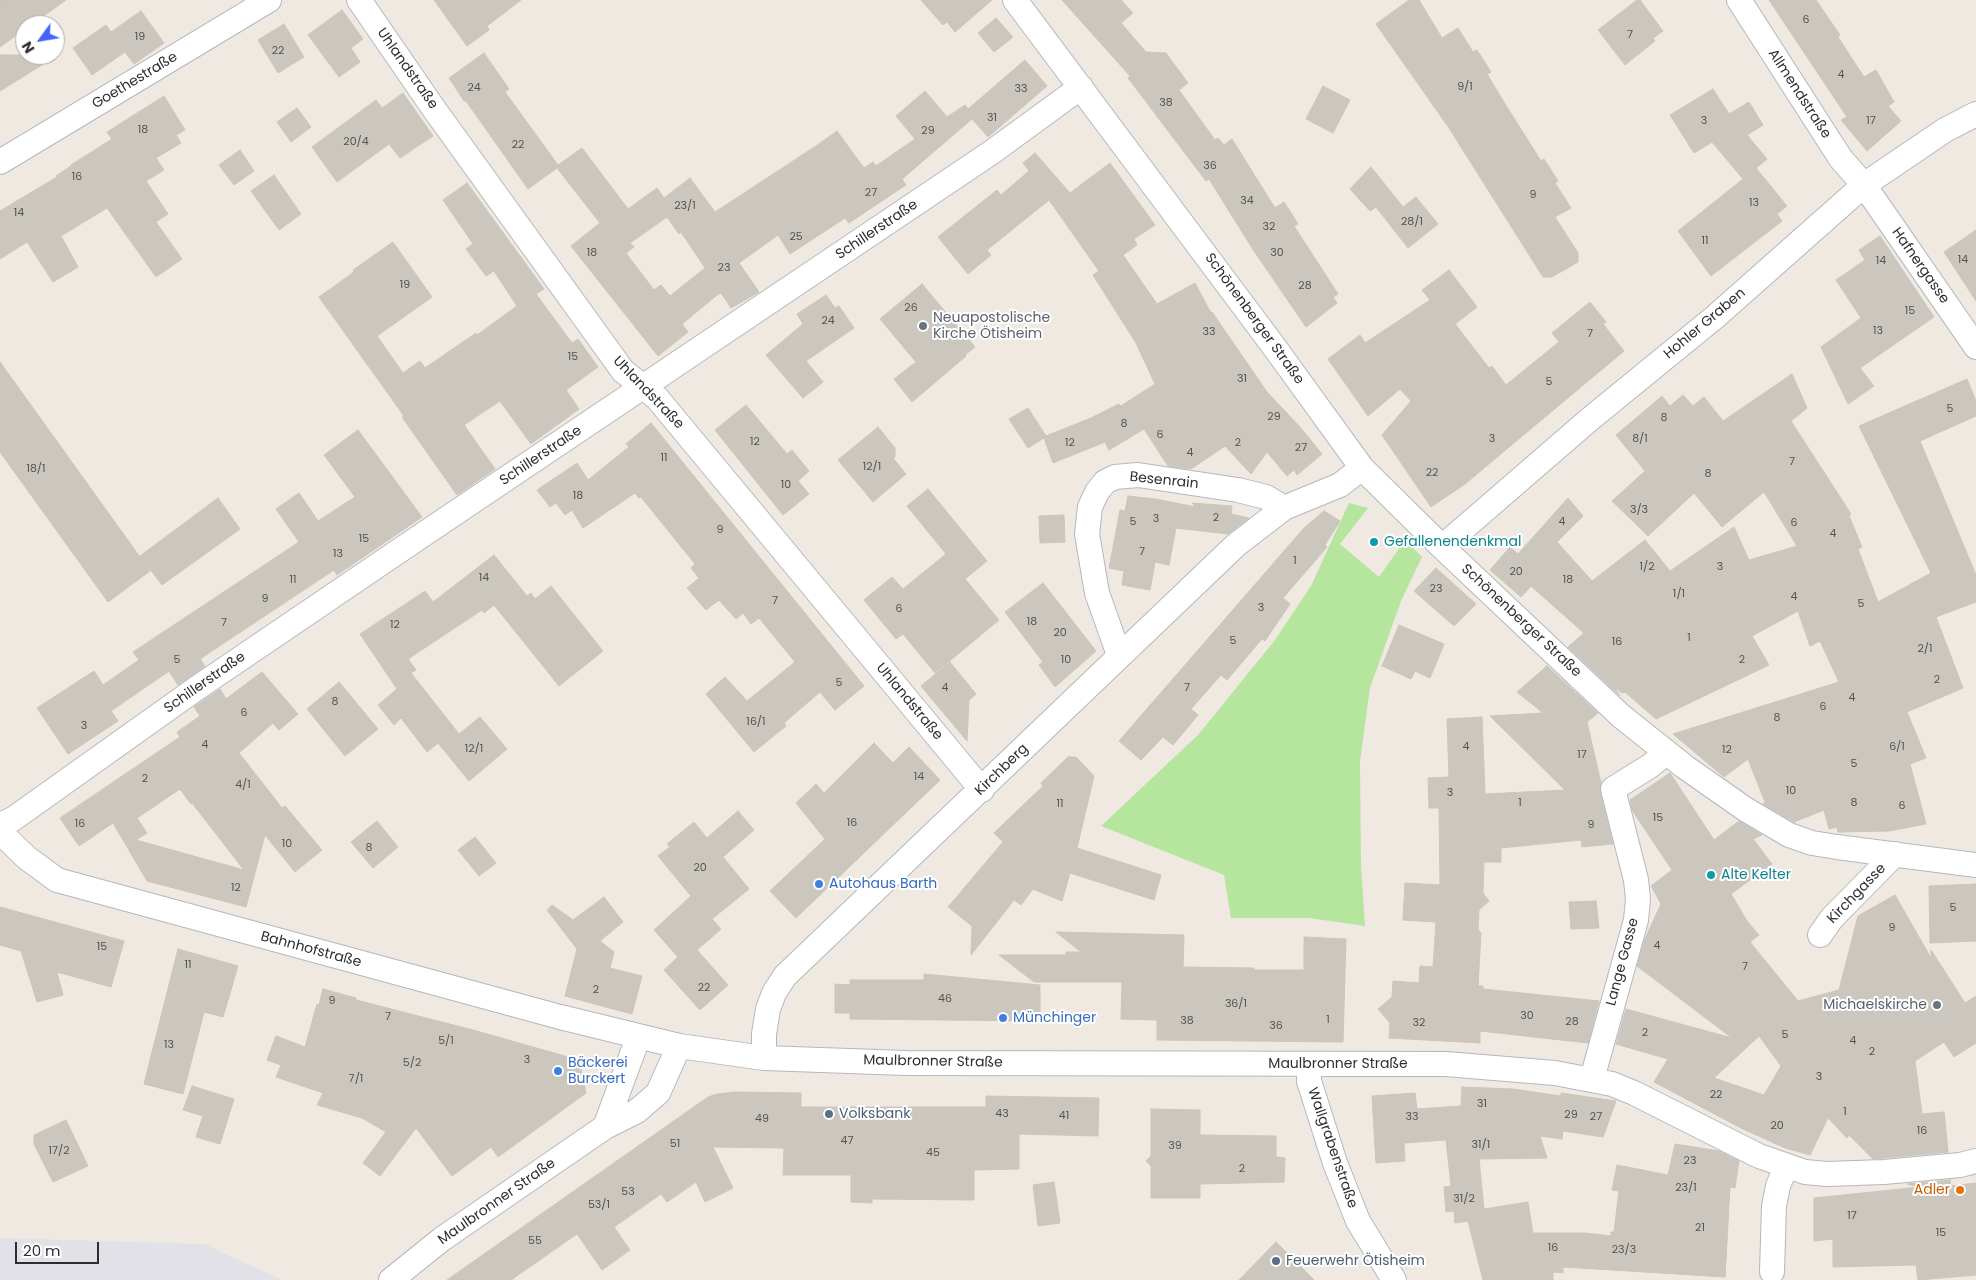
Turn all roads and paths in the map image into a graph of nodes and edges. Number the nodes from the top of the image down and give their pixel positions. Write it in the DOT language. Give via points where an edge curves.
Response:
graph roads {
  1 [pos="269,0"];
  2 [pos="359,0"];
  3 [pos="1015,0"];
  4 [pos="1739,0"];
  5 [pos="1081,87"];
  6 [pos="1976,114"];
  7 [pos="0,162"];
  8 [pos="1864,185"];
  9 [pos="1976,347"];
  10 [pos="643,387"];
  11 [pos="1362,468"];
  12 [pos="1284,508"];
  13 [pos="1442,547"];
  14 [pos="1119,655"];
  15 [pos="1666,753"];
  16 [pos="982,790"];
  17 [pos="0,825"];
  18 [pos="0,832"];
  19 [pos="1895,854"];
  20 [pos="1976,865"];
  21 [pos="1820,935"];
  22 [pos="638,1038"];
  23 [pos="679,1046"];
  24 [pos="764,1058"];
  25 [pos="1309,1064"];
  26 [pos="1592,1079"];
  27 [pos="605,1127"];
  28 [pos="1976,1161"];
  29 [pos="1786,1166"];
  30 [pos="1772,1272"];
  31 [pos="391,1280"];
  32 [pos="1394,1280"];
  1 -- 7 [label="street, Goethestraße"];
  2 -- 10 [label="street, Uhlandstraße" via="623,371"];
  3 -- 5 [label="street, Schönenberger Straße"];
  4 -- 8 [label="street, Allmendstraße" via="1841,159"];
  5 -- 10 [label="street, Schillerstraße" via="992,152"];
  5 -- 11 [label="street, Schönenberger Straße"];
  6 -- 8 [label="street, Hohler Graben" via="1945,130"];
  8 -- 9 [label="street, Hafnergasse"];
  8 -- 13 [label="street, Hohler Graben" via="1715,317 1590,419"];
  10 -- 16 [label="street, Uhlandstraße" via="658,398"];
  10 -- 17 [label="street, Schillerstraße" via="205,682 13,819"];
  11 -- 12 [label="street" via="1340,485"];
  11 -- 13 [label="street, Schönenberger Straße"];
  12 -- 14 [label="street, Kirchberg" via="1236,545"];
  12 -- 14 [label="street, Besenrain" via="1266,497 1238,490 1147,477 1115,477 1105,482 1090,507 1087,534 1097,593"];
  13 -- 15 [label="street, Schönenberger Straße" via="1621,716"];
  14 -- 16 [label="street, Kirchberg"];
  15 -- 19 [label="street, Schönenberger Straße" via="1746,809 1789,834 1837,847"];
  15 -- 26 [label="street, Lange Gasse" via="1613,789 1638,899 1636,920"];
  16 -- 24 [label="street, Kirchberg" via="785,976 768,1009"];
  18 -- 22 [label="street, Bahnhofstraße" via="57,880"];
  19 -- 20 [label="street, Schönenberger Straße"];
  19 -- 21 [label="street, Kirchgasse" via="1832,918"];
  22 -- 23 [label="street, Maulbronner Straße"];
  22 -- 27 [label="street"];
  23 -- 24 [label="street, Maulbronner Straße"];
  23 -- 27 [label="street, Maulbronner Straße" via="658,1093 637,1111"];
  24 -- 25 [label="street, Maulbronner Straße" via="916,1064"];
  25 -- 26 [label="street, Maulbronner Straße" via="1446,1064"];
  25 -- 32 [label="street, Wallgrabenstraße" via="1309,1081 1335,1163 1358,1221"];
  26 -- 29 [label="street, Maulbronner Straße" via="1634,1093 1734,1144"];
  27 -- 31 [label="street, Maulbronner Straße" via="442,1239"];
  28 -- 29 [label="street, Maulbronner Straße" via="1884,1172 1828,1174"];
  29 -- 30 [label="street" via="1774,1206"];
}
